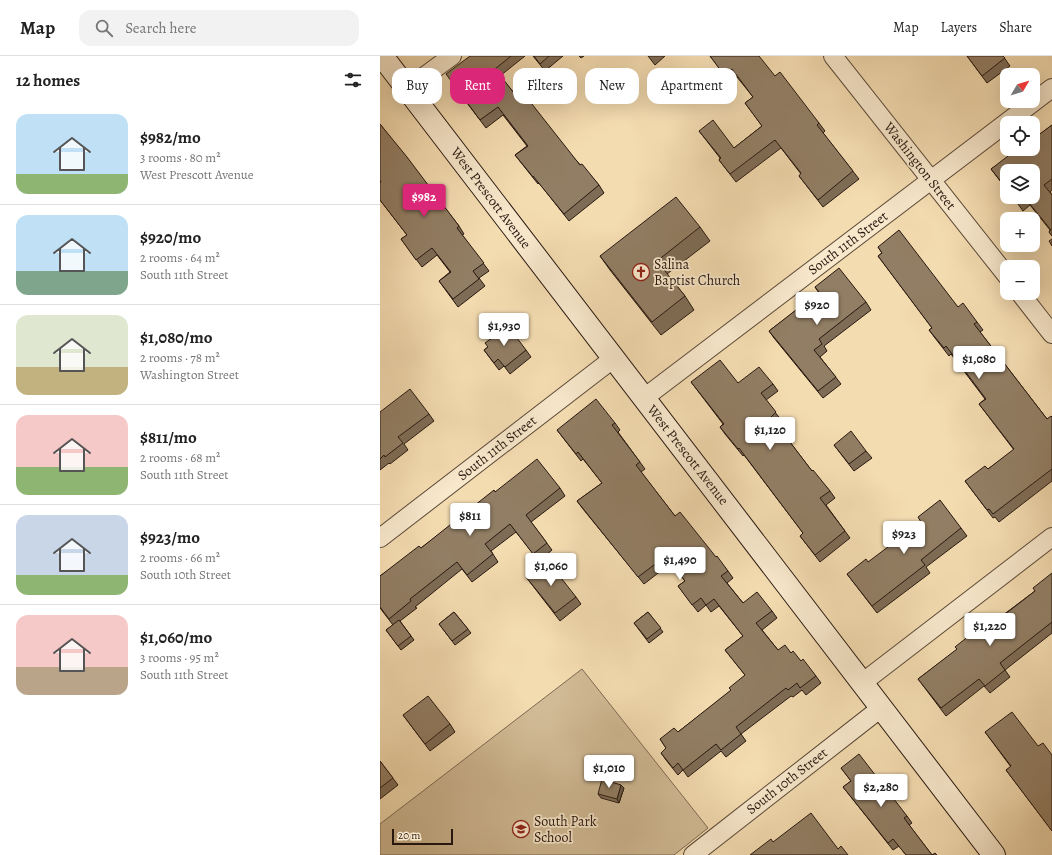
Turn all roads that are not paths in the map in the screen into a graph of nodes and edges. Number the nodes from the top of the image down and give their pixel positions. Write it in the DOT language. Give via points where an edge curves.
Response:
graph roads {
  1 [pos="382,56"];
  2 [pos="452,56"];
  3 [pos="833,56"];
  4 [pos="436,68"];
  5 [pos="392,69"];
  6 [pos="1052,88"];
  7 [pos="419,104"];
  8 [pos="932,180"];
  9 [pos="1000,267"];
  10 [pos="1025,300"];
  11 [pos="1052,334"];
  12 [pos="614,358"];
  13 [pos="644,398"];
  14 [pos="1052,537"];
  15 [pos="380,538"];
  16 [pos="862,683"];
  17 [pos="881,708"];
  18 [pos="693,855"];
  19 [pos="994,855"];
  1 -- 5 [label="street, West Prescott Avenue"];
  2 -- 4 [label="street"];
  3 -- 8 [label="street, Washington Street"];
  6 -- 8 [label="street, South 11th Street"];
  7 -- 12 [label="street, West Prescott Avenue"];
  8 -- 9 [label="street, Washington Street"];
  8 -- 13 [label="street, South 11th Street"];
  10 -- 11 [label="street"];
  12 -- 13 [label="street, West Prescott Avenue"];
  12 -- 15 [label="street, South 11th Street"];
  13 -- 16 [label="street, West Prescott Avenue"];
  14 -- 16 [label="street"];
  16 -- 17 [label="street, West Prescott Avenue"];
  17 -- 18 [label="street, South 10th Street"];
  17 -- 19 [label="street, West Prescott Avenue"];
}
